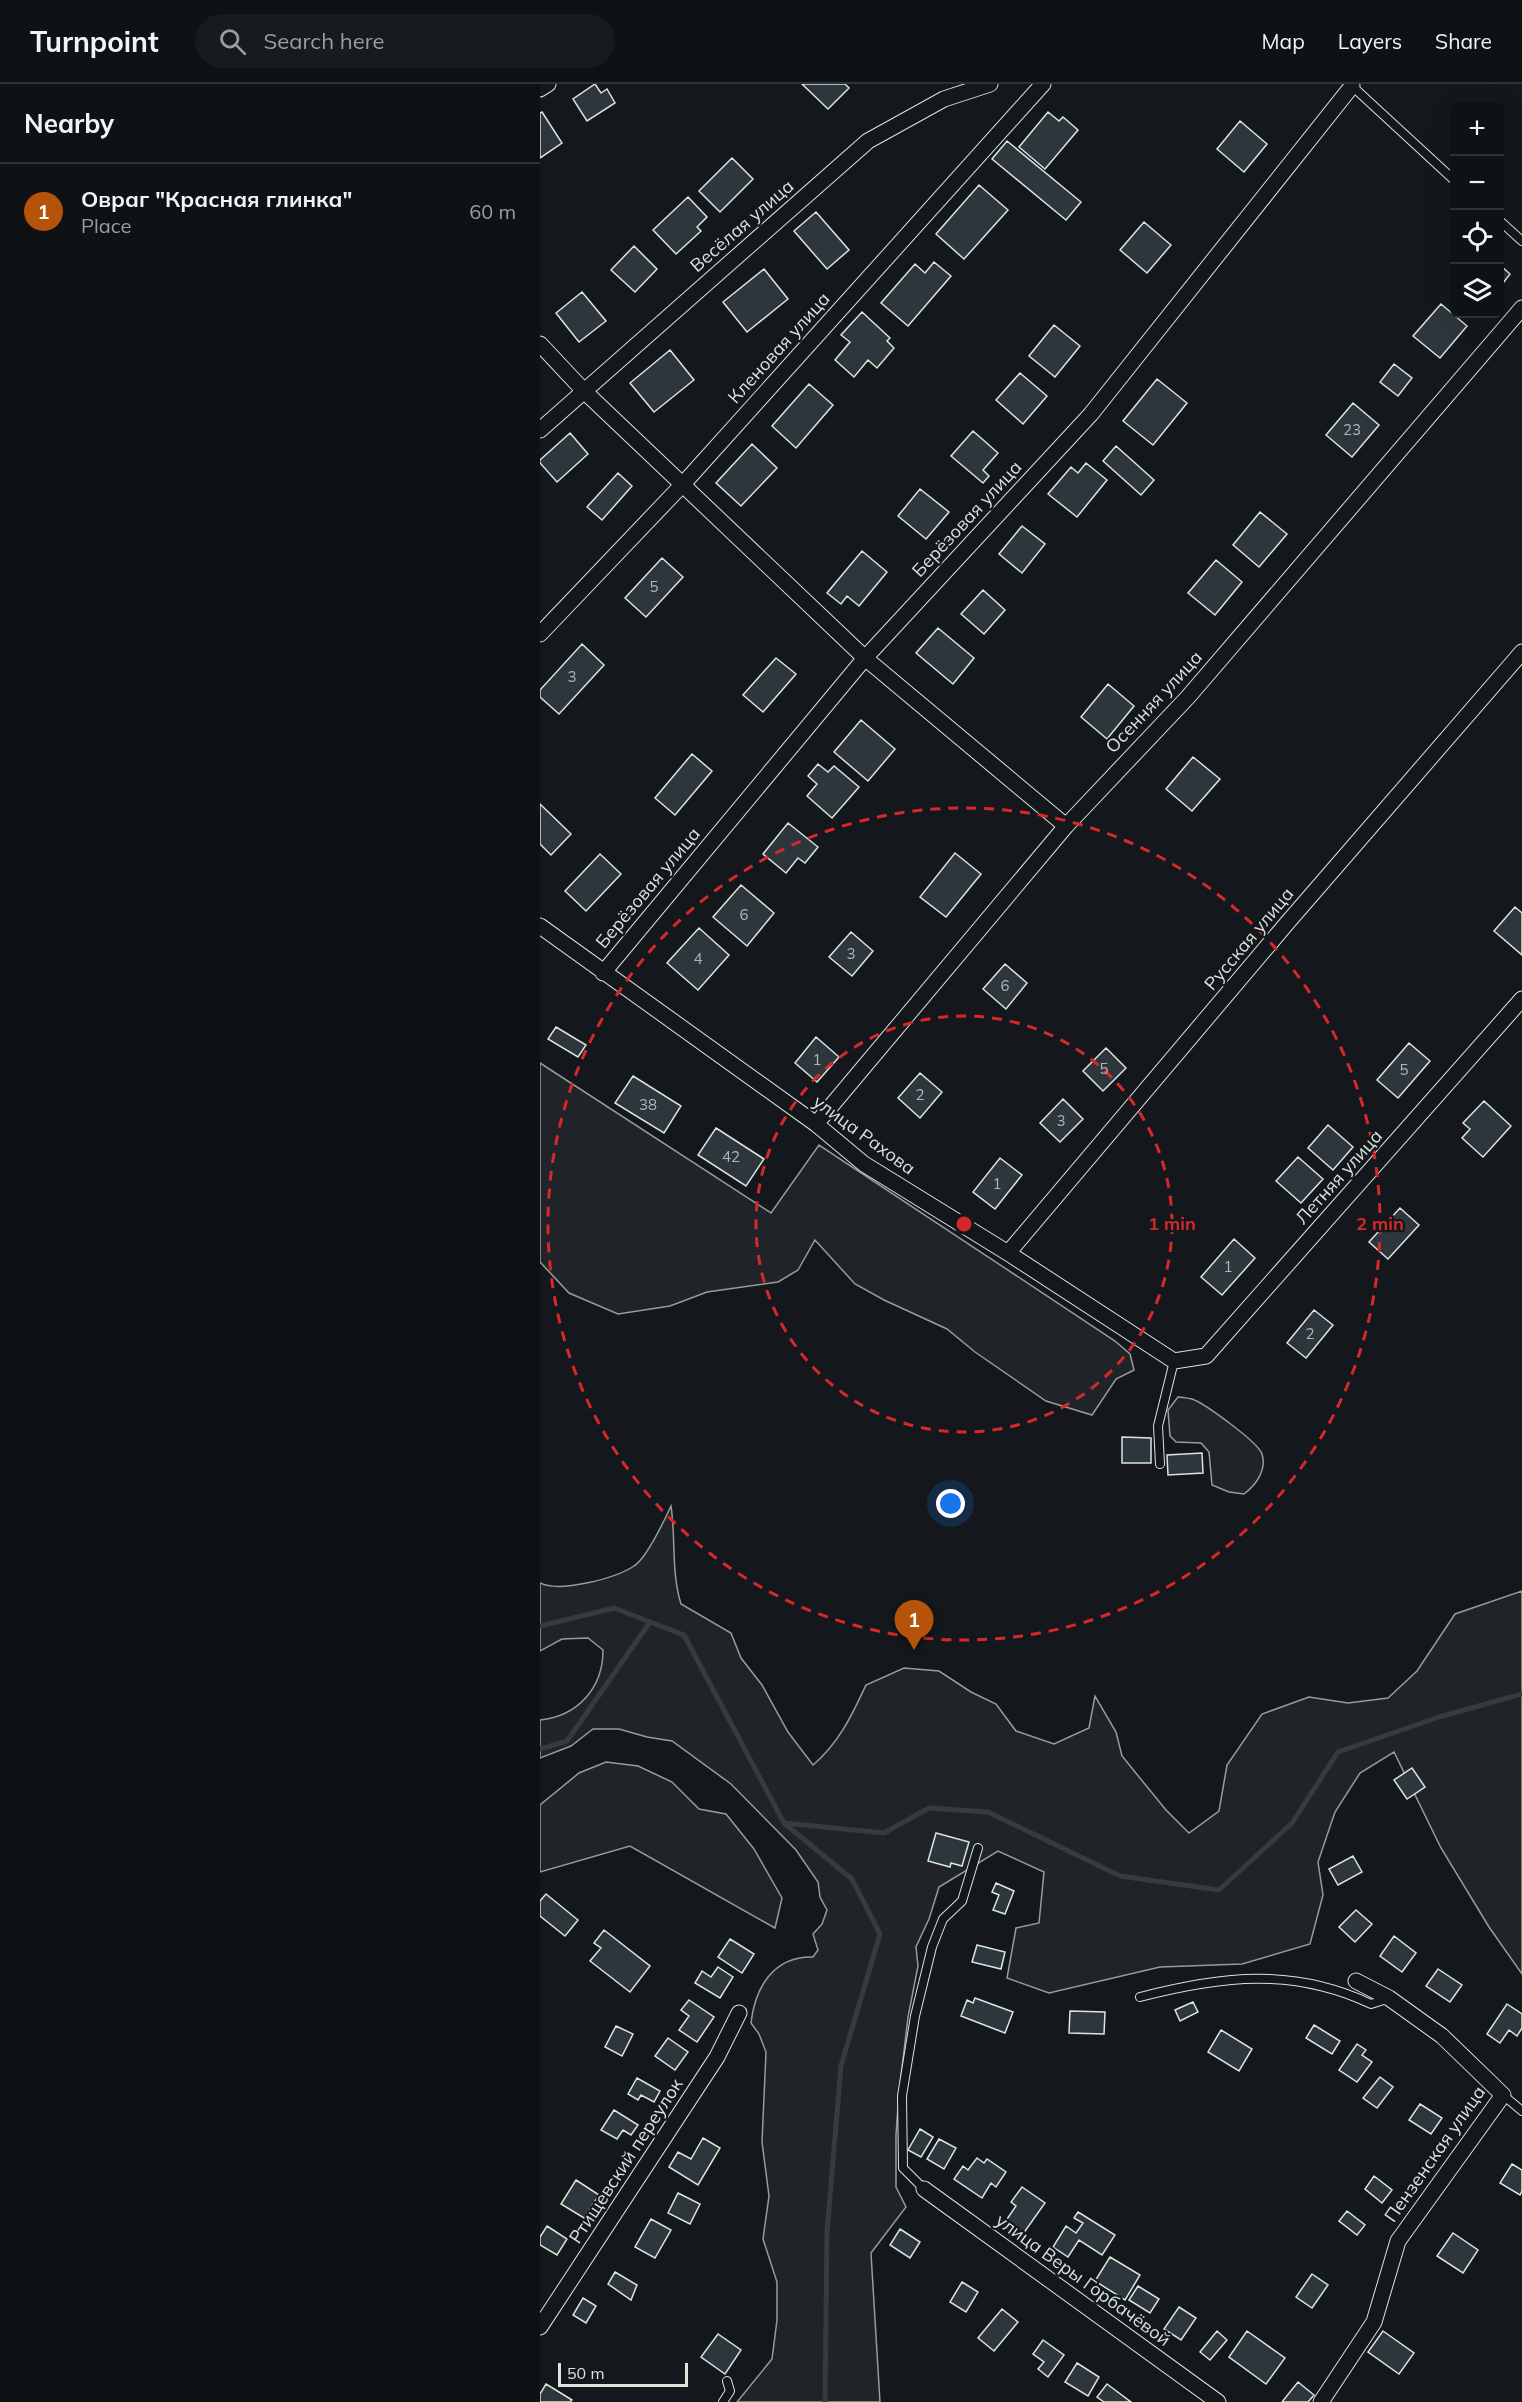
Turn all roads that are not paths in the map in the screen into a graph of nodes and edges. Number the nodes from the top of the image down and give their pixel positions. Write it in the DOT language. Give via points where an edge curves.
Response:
graph roads {
  1 [pos="548,84"];
  2 [pos="990,84"];
  3 [pos="1042,84"];
  4 [pos="1351,85"];
  5 [pos="540,89"];
  6 [pos="1450,175"];
  7 [pos="1504,225"];
  8 [pos="1522,241"];
  9 [pos="1522,308"];
  10 [pos="540,344"];
  11 [pos="584,391"];
  12 [pos="540,430"];
  13 [pos="684,483"];
  14 [pos="540,634"];
  15 [pos="1522,652"];
  16 [pos="865,658"];
  17 [pos="1066,826"];
  18 [pos="540,926"];
  19 [pos="603,973"];
  20 [pos="1522,999"];
  21 [pos="816,1124"];
  22 [pos="1008,1253"];
  23 [pos="1174,1361"];
  24 [pos="1160,1464"];
  25 [pos="978,1848"];
  26 [pos="1356,1981"];
  27 [pos="1140,1997"];
  28 [pos="1389,1998"];
  29 [pos="739,2013"];
  30 [pos="1503,2095"];
  31 [pos="1522,2111"];
  32 [pos="924,2190"];
  33 [pos="540,2327"];
  34 [pos="727,2381"];
  35 [pos="723,2402"];
  36 [pos="1218,2402"];
  37 [pos="1321,2402"];
  1 -- 5 [label="street"];
  2 -- 11 [label="street, Весёлая улица" via="944,99 868,141"];
  3 -- 13 [label="street, Кленовая улица"];
  4 -- 6 [label="lane"];
  4 -- 16 [label="street, Берёзовая улица" via="1091,414"];
  7 -- 8 [label="lane"];
  9 -- 17 [label="street, Осенняя улица" via="1188,697"];
  10 -- 11 [label="street"];
  11 -- 12 [label="street, Весёлая улица"];
  11 -- 13 [label="street"];
  13 -- 14 [label="street, Кленовая улица"];
  13 -- 16 [label="street"];
  15 -- 22 [label="street, Русская улица"];
  16 -- 17 [label="street"];
  16 -- 19 [label="street, Берёзовая улица"];
  17 -- 21 [label="street, Осенняя улица"];
  18 -- 19 [label="street, улица Рахова"];
  19 -- 21 [label="street, улица Рахова"];
  20 -- 23 [label="street, Летняя улица" via="1206,1356"];
  21 -- 22 [label="street, улица Рахова" via="864,1164"];
  22 -- 23 [label="street, улица Рахова"];
  23 -- 24 [label="lane" via="1158,1426"];
  25 -- 32 [label="lane" via="962,1902 943,1919 932,1947 915,2016 902,2096 903,2168"];
  26 -- 28 [label="street, Пензенская улица"];
  27 -- 28 [label="lane" via="1229,1979 1264,1979 1318,1984 1371,2004"];
  28 -- 30 [label="street, Пензенская улица" via="1442,2036"];
  29 -- 33 [label="street, Ртищевский переулок" via="717,2057"];
  30 -- 31 [label="lane"];
  30 -- 37 [label="street, Пензенская улица" via="1398,2241 1374,2322"];
  32 -- 36 [label="street, улица Веры Горбачёвой"];
  34 -- 35 [label="lane" via="730,2391"];
}
